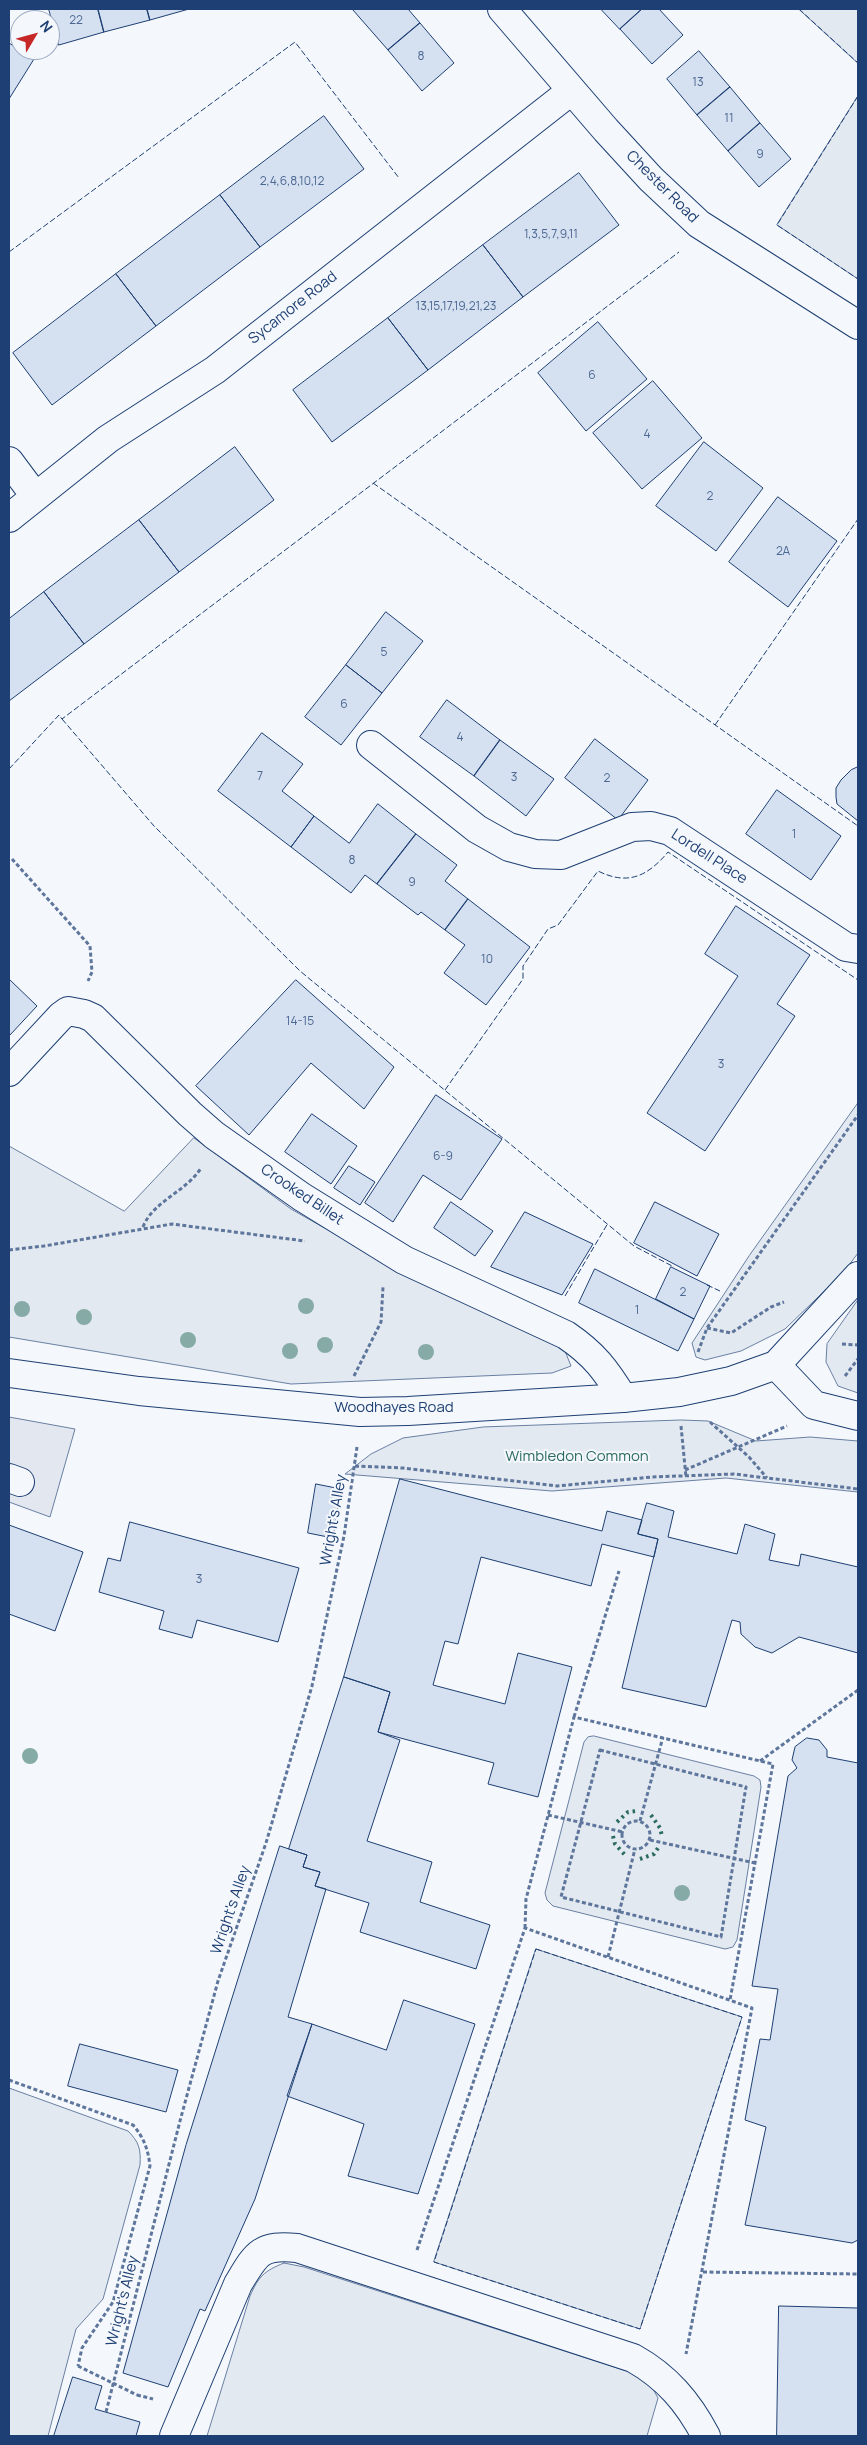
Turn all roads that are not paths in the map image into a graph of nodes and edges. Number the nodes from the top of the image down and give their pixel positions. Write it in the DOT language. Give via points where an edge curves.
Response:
graph roads {
  1 [pos="502,9"];
  2 [pos="571,91"];
  3 [pos="858,325"];
  4 [pos="9,461"];
  5 [pos="35,496"];
  6 [pos="9,518"];
  7 [pos="371,745"];
  8 [pos="858,949"];
  9 [pos="9,1072"];
  10 [pos="858,1276"];
  11 [pos="776,1365"];
  12 [pos="9,1373"];
  13 [pos="623,1398"];
  14 [pos="858,1416"];
  15 [pos="174,2436"];
  16 [pos="706,2436"];
  1 -- 2 [label="street, Chester Road"];
  2 -- 3 [label="street, Chester Road" via="651,179 700,224"];
  2 -- 5 [label="street, Sycamore Road" via="215,370 108,440"];
  4 -- 5 [label="street"];
  5 -- 6 [label="street, Sycamore Road"];
  7 -- 8 [label="street, Lordell Place" via="477,829 509,847 535,854 561,855 632,827 651,826 670,831 846,947"];
  9 -- 13 [label="street, Crooked Billet" via="68,1011 93,1018 214,1135 302,1197 404,1260 566,1335 587,1349"];
  10 -- 11 [label="street"];
  11 -- 13 [label="street, Woodhayes Road" via="731,1381 679,1392"];
  11 -- 14 [label="street" via="814,1405"];
  12 -- 13 [label="street, Woodhayes Road" via="139,1391 352,1411 408,1411"];
  15 -- 16 [label="street" via="238,2284 250,2264 262,2252 275,2246 297,2248 633,2358 656,2370 696,2416"];
}
